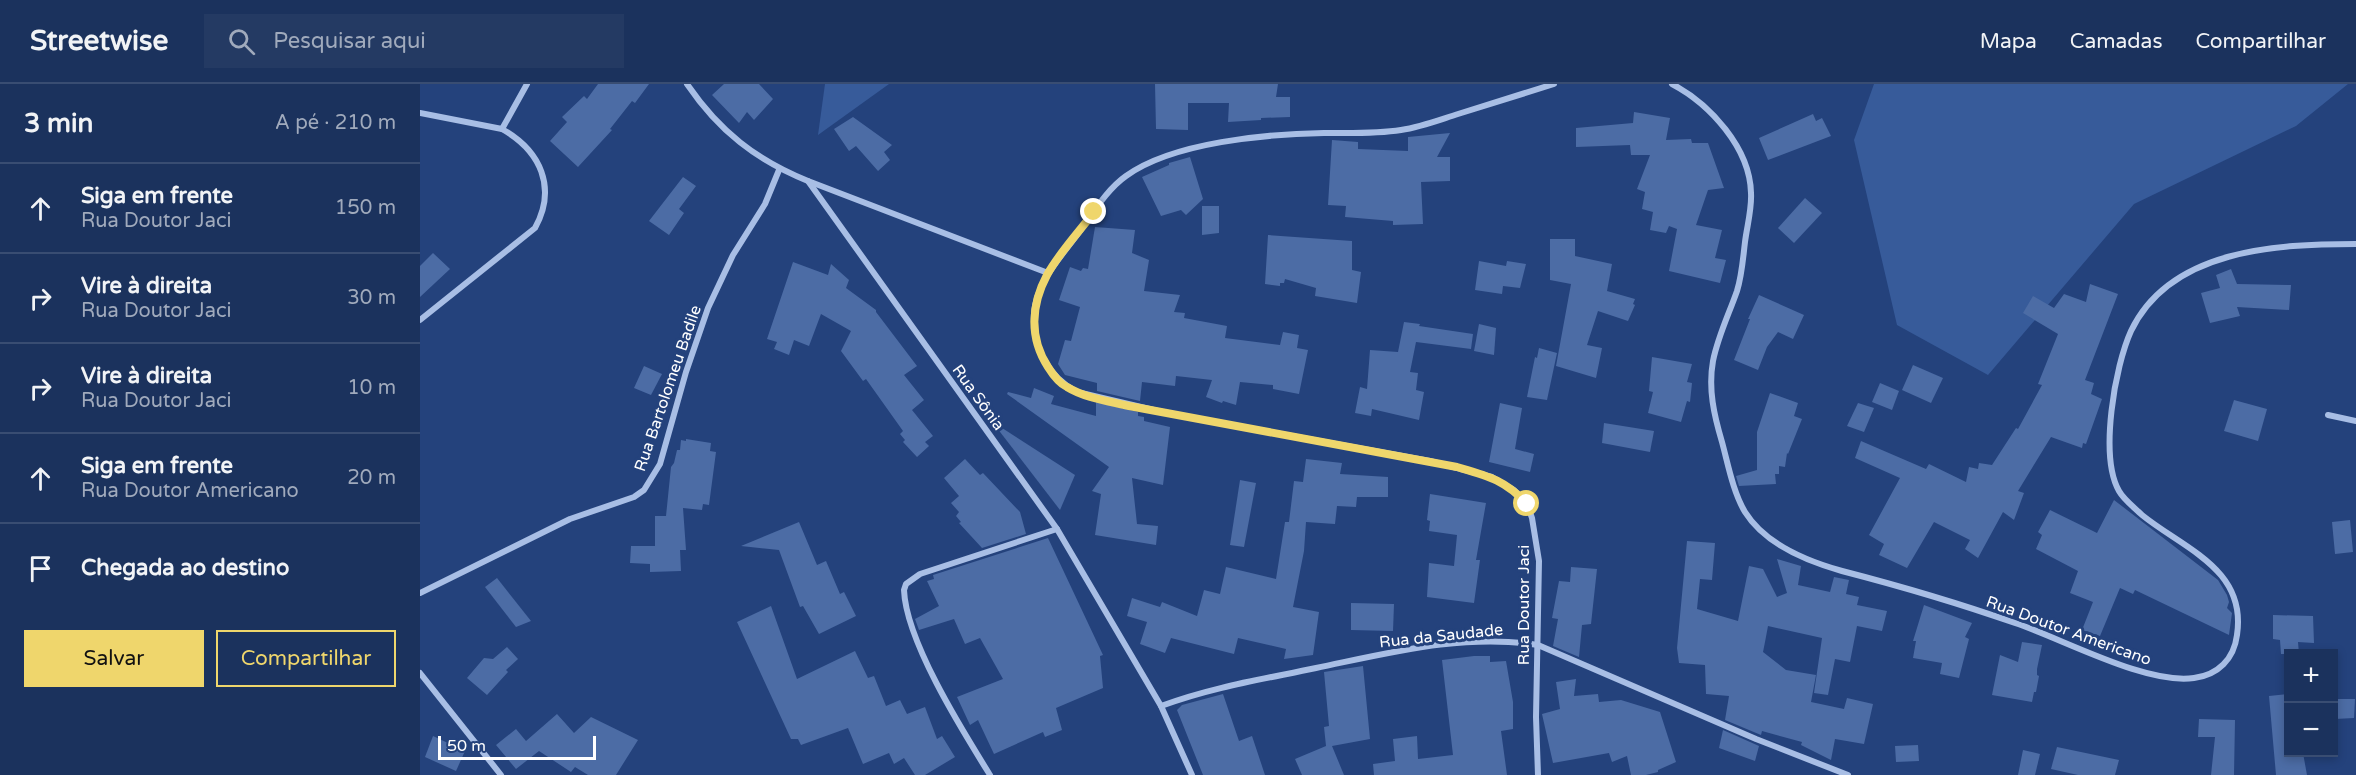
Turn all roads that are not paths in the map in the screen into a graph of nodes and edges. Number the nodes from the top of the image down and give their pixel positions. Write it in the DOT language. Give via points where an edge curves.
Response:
graph roads {
  1 [pos="527,84"];
  2 [pos="688,84"];
  3 [pos="1554,84"];
  4 [pos="1672,84"];
  5 [pos="420,112"];
  6 [pos="502,129"];
  7 [pos="779,170"];
  8 [pos="808,182"];
  9 [pos="2356,244"];
  10 [pos="1048,273"];
  11 [pos="420,320"];
  12 [pos="2328,415"];
  13 [pos="2356,421"];
  14 [pos="1057,529"];
  15 [pos="420,593"];
  16 [pos="1538,645"];
  17 [pos="420,674"];
  18 [pos="1161,706"];
  19 [pos="501,775"];
  20 [pos="990,775"];
  21 [pos="1192,775"];
  22 [pos="1538,775"];
  23 [pos="1848,775"];
  1 -- 6 [label="street"];
  2 -- 7 [label="street" via="727,133"];
  3 -- 10 [label="street" via="1399,130 1283,134 1169,154 1146,163 1109,191"];
  4 -- 9 [label="street, Rua Doutor Americano" via="1702,104 1718,121 1731,137 1749,176 1752,194 1738,284 1711,374 1712,405 1744,511 1776,542 1815,562 2016,623 2139,672 2170,678 2211,673 2228,661 2238,635 2238,623 2232,590 2220,573 2135,509 2119,491 2111,454 2112,402 2119,362 2135,323 2155,295 2178,276 2207,263 2245,253 2312,244"];
  5 -- 6 [label="street"];
  6 -- 11 [label="street" via="523,144 546,183 543,214 520,242"];
  7 -- 8 [label="street"];
  7 -- 15 [label="street, Rua Bartolomeu Badile" via="765,204 733,255 708,308 660,464 644,490 634,498 570,519"];
  8 -- 10 [label="street"];
  8 -- 14 [label="street, Rua Sônia"];
  10 -- 16 [label="street, Rua Doutor Jaci" via="1034,311 1034,329 1038,348 1064,386 1170,414 1430,461 1492,477 1514,490 1527,504 1535,532 1539,561"];
  12 -- 13 [label="street"];
  14 -- 18 [label="street, Rua Sônia"];
  14 -- 20 [label="street" via="920,574 904,590 914,632 931,670"];
  16 -- 18 [label="street, Rua da Saudade" via="1508,640 1423,647 1220,687"];
  16 -- 22 [label="street, Rua Doutor Jaci"];
  16 -- 23 [label="street, Rua da Saudade"];
  17 -- 19 [label="street"];
  18 -- 21 [label="street, Rua Sônia"];
}
